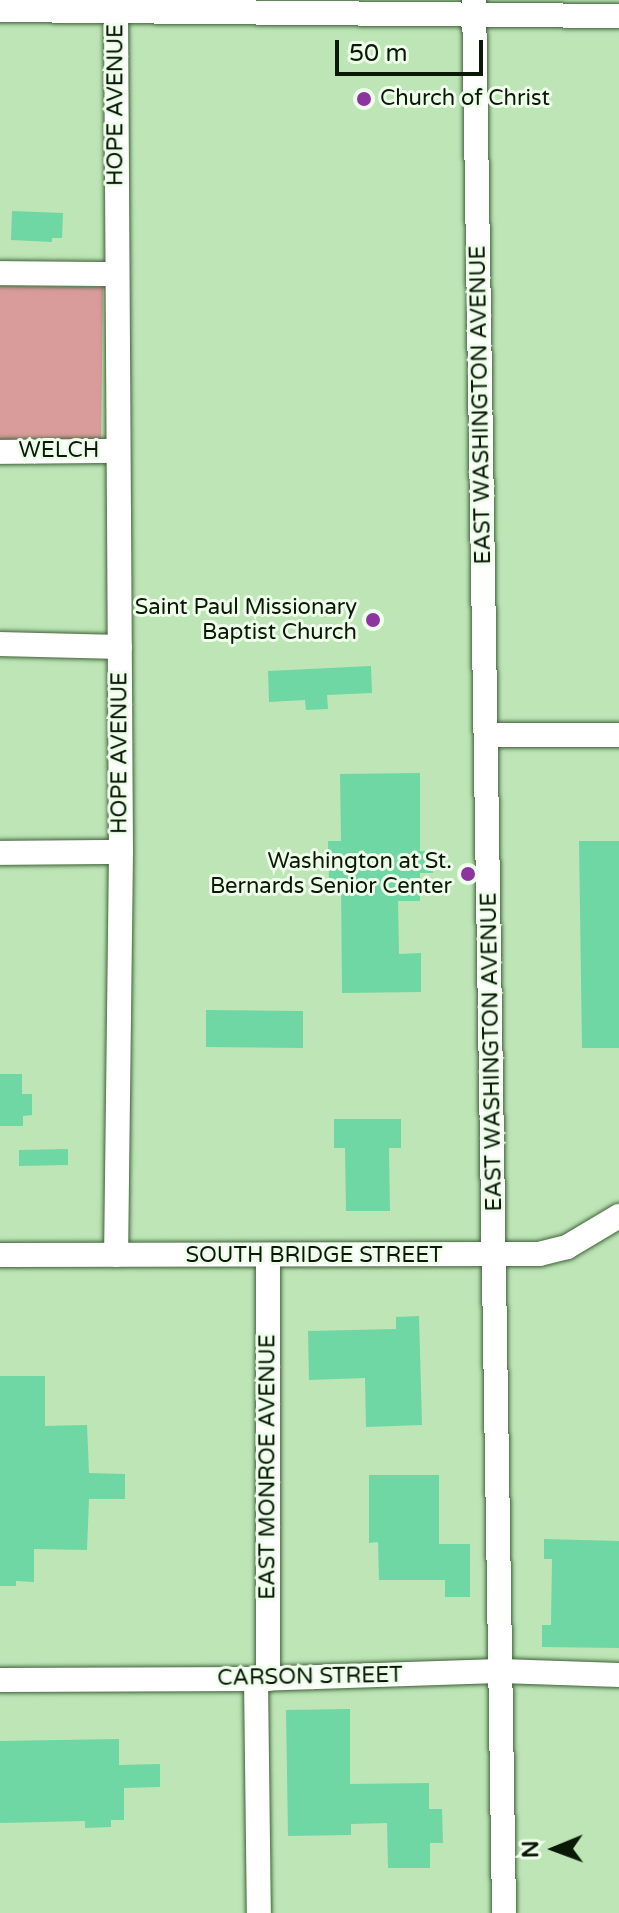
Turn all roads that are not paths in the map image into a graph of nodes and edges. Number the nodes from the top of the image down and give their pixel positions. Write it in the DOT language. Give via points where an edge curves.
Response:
graph roads {
  1 [pos="54,5"];
  2 [pos="474,7"];
  3 [pos="0,10"];
  4 [pos="116,11"];
  5 [pos="619,16"];
  6 [pos="0,273"];
  7 [pos="117,274"];
  8 [pos="117,451"];
  9 [pos="0,452"];
  10 [pos="0,644"];
  11 [pos="120,647"];
  12 [pos="487,735"];
  13 [pos="619,735"];
  14 [pos="121,852"];
  15 [pos="0,853"];
  16 [pos="619,1216"];
  17 [pos="0,1255"];
  18 [pos="116,1255"];
  19 [pos="268,1256"];
  20 [pos="495,1256"];
  21 [pos="501,1671"];
  22 [pos="619,1675"];
  23 [pos="262,1679"];
  24 [pos="0,1680"];
  25 [pos="259,1913"];
  26 [pos="504,1913"];
  1 -- 3 [label="street"];
  1 -- 4 [label="street"];
  2 -- 4 [label="street"];
  2 -- 5 [label="street"];
  2 -- 12 [label="street, EAST WASHINGTON AVENUE"];
  4 -- 7 [label="street, HOPE AVENUE"];
  6 -- 7 [label="street"];
  7 -- 8 [label="street, HOPE AVENUE"];
  8 -- 9 [label="street, WELCH"];
  8 -- 11 [label="street, HOPE AVENUE"];
  10 -- 11 [label="street"];
  11 -- 14 [label="street, HOPE AVENUE"];
  12 -- 13 [label="street"];
  12 -- 20 [label="street, EAST WASHINGTON AVENUE"];
  14 -- 15 [label="street"];
  14 -- 18 [label="street, HOPE AVENUE"];
  16 -- 20 [label="street, SOUTH BRIDGE STREET" via="567,1247"];
  17 -- 18 [label="street, SOUTH BRIDGE STREET"];
  18 -- 19 [label="street, SOUTH BRIDGE STREET"];
  19 -- 20 [label="street, SOUTH BRIDGE STREET"];
  19 -- 23 [label="street, EAST MONROE AVENUE"];
  20 -- 21 [label="street, EAST WASHINGTON AVENUE"];
  21 -- 22 [label="street, CARSON STREET"];
  21 -- 23 [label="street, CARSON STREET"];
  21 -- 26 [label="street, EAST WASHINGTON AVENUE"];
  23 -- 24 [label="street, CARSON STREET"];
  23 -- 25 [label="street, EAST MONROE AVENUE"];
}
